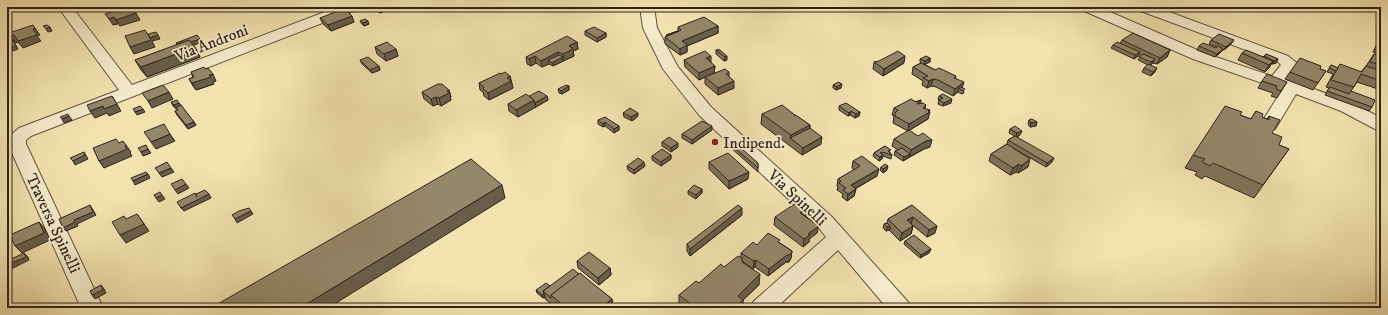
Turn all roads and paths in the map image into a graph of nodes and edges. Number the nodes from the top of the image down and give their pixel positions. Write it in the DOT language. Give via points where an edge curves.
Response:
graph roads {
  1 [pos="65,7"];
  2 [pos="351,7"];
  3 [pos="647,7"];
  4 [pos="1087,7"];
  5 [pos="1143,7"];
  6 [pos="1284,84"];
  7 [pos="129,92"];
  8 [pos="1269,125"];
  9 [pos="1381,125"];
  10 [pos="839,237"];
  11 [pos="92,308"];
  12 [pos="761,308"];
  13 [pos="900,308"];
  1 -- 7 [label="street"];
  2 -- 7 [label="street, Via Androni"];
  3 -- 10 [label="street, Via Spinelli" via="650,28 671,69 705,111 826,222"];
  4 -- 6 [label="street" via="1184,50 1236,70"];
  5 -- 6 [label="street" via="1283,59 1290,64"];
  6 -- 8 [label="street"];
  6 -- 9 [label="street" via="1362,114"];
  7 -- 11 [label="street, Traversa Spinelli" via="25,132 17,140"];
  10 -- 12 [label="street"];
  10 -- 13 [label="street, Via Spinelli"];
}
